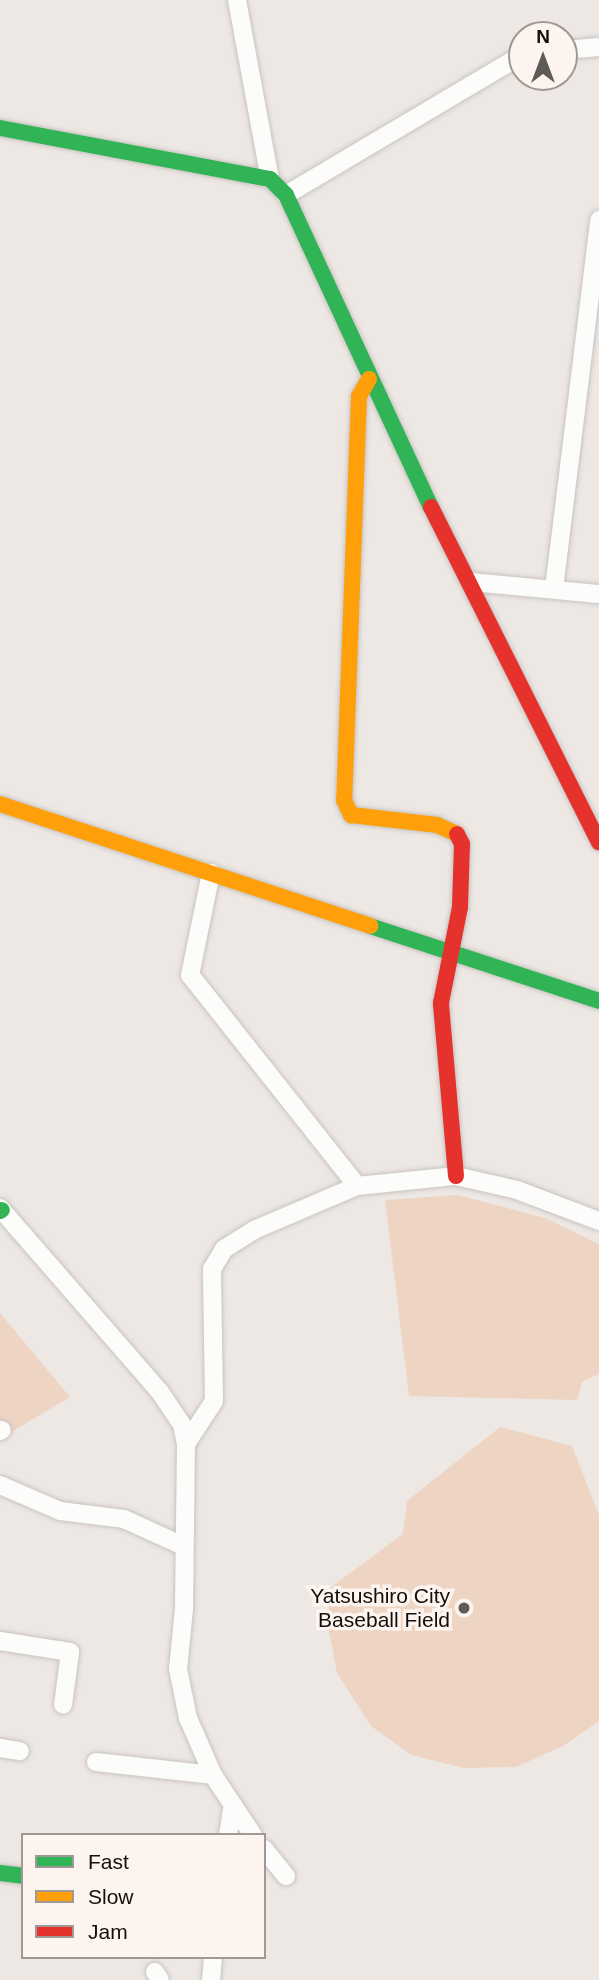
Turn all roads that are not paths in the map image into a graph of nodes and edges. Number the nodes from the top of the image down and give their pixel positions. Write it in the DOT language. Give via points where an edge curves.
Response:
graph roads {
  1 [pos="237,0"];
  2 [pos="599,47"];
  3 [pos="578,49"];
  4 [pos="508,63"];
  5 [pos="0,128"];
  6 [pos="270,179"];
  7 [pos="286,195"];
  8 [pos="599,220"];
  9 [pos="369,379"];
  10 [pos="471,582"];
  11 [pos="554,589"];
  12 [pos="599,594"];
  13 [pos="0,804"];
  14 [pos="599,842"];
  15 [pos="211,873"];
  16 [pos="454,953"];
  17 [pos="599,1001"];
  18 [pos="456,1176"];
  19 [pos="357,1186"];
  20 [pos="1,1210"];
  21 [pos="599,1221"];
  22 [pos="186,1444"];
  23 [pos="0,1485"];
  24 [pos="181,1545"];
  25 [pos="0,1641"];
  26 [pos="62,1705"];
  27 [pos="0,1748"];
  28 [pos="20,1751"];
  29 [pos="96,1762"];
  30 [pos="213,1775"];
  31 [pos="232,1809"];
  32 [pos="228,1833"];
  33 [pos="251,1833"];
  34 [pos="266,1851"];
  35 [pos="0,1873"];
  36 [pos="21,1876"];
  37 [pos="286,1876"];
  38 [pos="213,1959"];
  39 [pos="211,1980"];
  1 -- 6 [label="street"];
  2 -- 3 [label="street"];
  4 -- 7 [label="street"];
  5 -- 6 [label="street"];
  6 -- 7 [label="street"];
  7 -- 9 [label="street"];
  8 -- 11 [label="street"];
  9 -- 10 [label="street"];
  9 -- 16 [label="street" via="359,396 344,800 351,815 456,831 461,844 461,881"];
  10 -- 11 [label="street"];
  10 -- 14 [label="street"];
  11 -- 12 [label="street"];
  13 -- 15 [label="street"];
  15 -- 16 [label="street"];
  15 -- 19 [label="street" via="190,975"];
  16 -- 17 [label="street"];
  16 -- 18 [label="street" via="441,1003"];
  18 -- 19 [label="street"];
  18 -- 21 [label="street" via="517,1190"];
  19 -- 22 [label="street" via="283,1215 218,1256 212,1269 214,1401"];
  20 -- 22 [label="street" via="160,1392 182,1425"];
  22 -- 24 [label="street"];
  23 -- 24 [label="street" via="60,1511 124,1520"];
  24 -- 30 [label="street" via="184,1609 178,1669 188,1718"];
  25 -- 26 [label="street" via="70,1652"];
  27 -- 28 [label="street"];
  29 -- 30 [label="street"];
  30 -- 31 [label="street"];
  31 -- 32 [label="street"];
  31 -- 33 [label="street"];
  34 -- 37 [label="street"];
  35 -- 36 [label="street"];
  38 -- 39 [label="street"];
}
